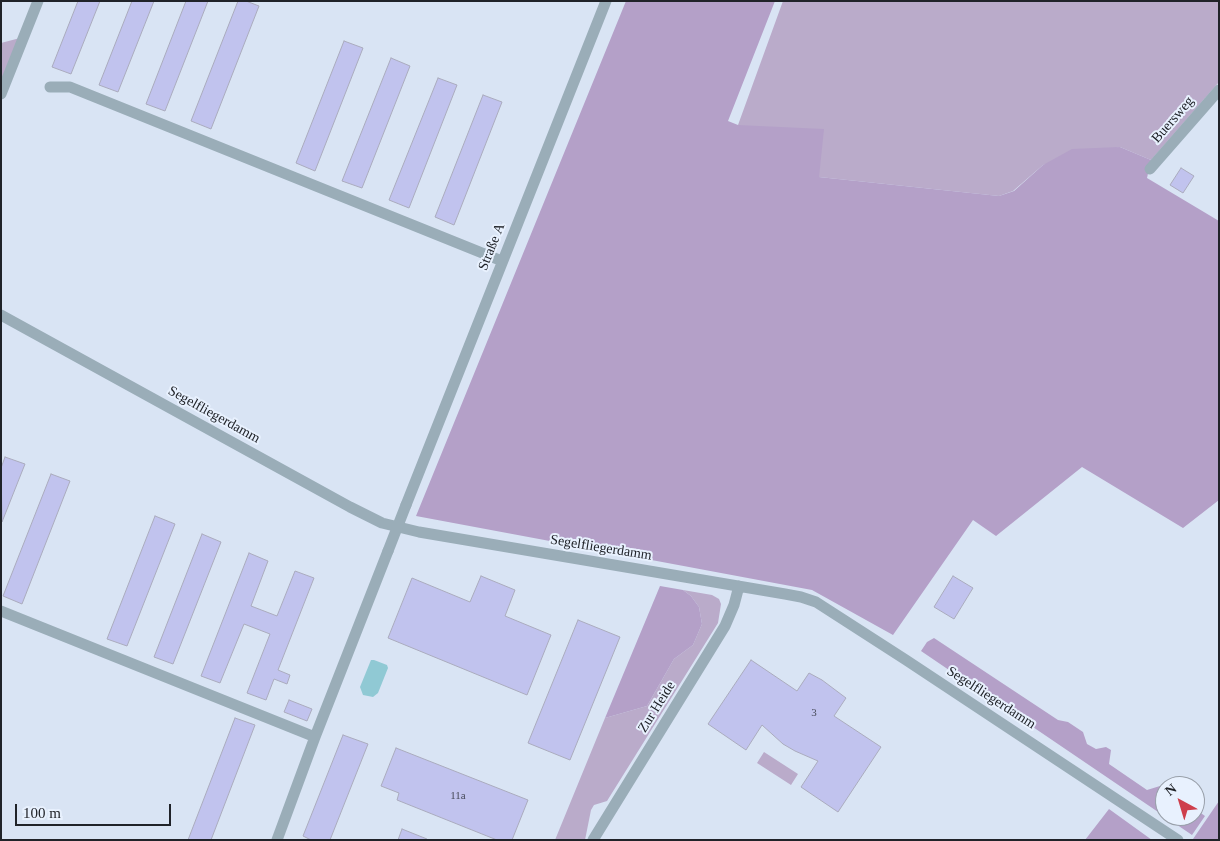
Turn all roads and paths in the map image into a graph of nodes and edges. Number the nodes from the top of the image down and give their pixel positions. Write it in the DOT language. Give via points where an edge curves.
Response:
graph roads {
  1 [pos="38,1"];
  2 [pos="606,1"];
  3 [pos="50,87"];
  4 [pos="1219,90"];
  5 [pos="1,94"];
  6 [pos="1150,169"];
  7 [pos="502,261"];
  8 [pos="1,315"];
  9 [pos="739,586"];
  10 [pos="1,611"];
  11 [pos="315,736"];
  12 [pos="277,840"];
  13 [pos="593,840"];
  14 [pos="1178,840"];
  1 -- 5 [label="street"];
  2 -- 7 [label="street, Straße A"];
  3 -- 7 [label="street" via="70,87"];
  4 -- 6 [label="street, Buersweg"];
  7 -- 11 [label="street, Straße A, bridge"];
  8 -- 9 [label="street, Segelfliegerdamm" via="382,523"];
  9 -- 13 [label="street, Zur Heide" via="725,626"];
  9 -- 14 [label="street, Segelfliegerdamm" via="801,597 832,611"];
  10 -- 11 [label="street"];
  11 -- 12 [label="street, Straße A"];
}
